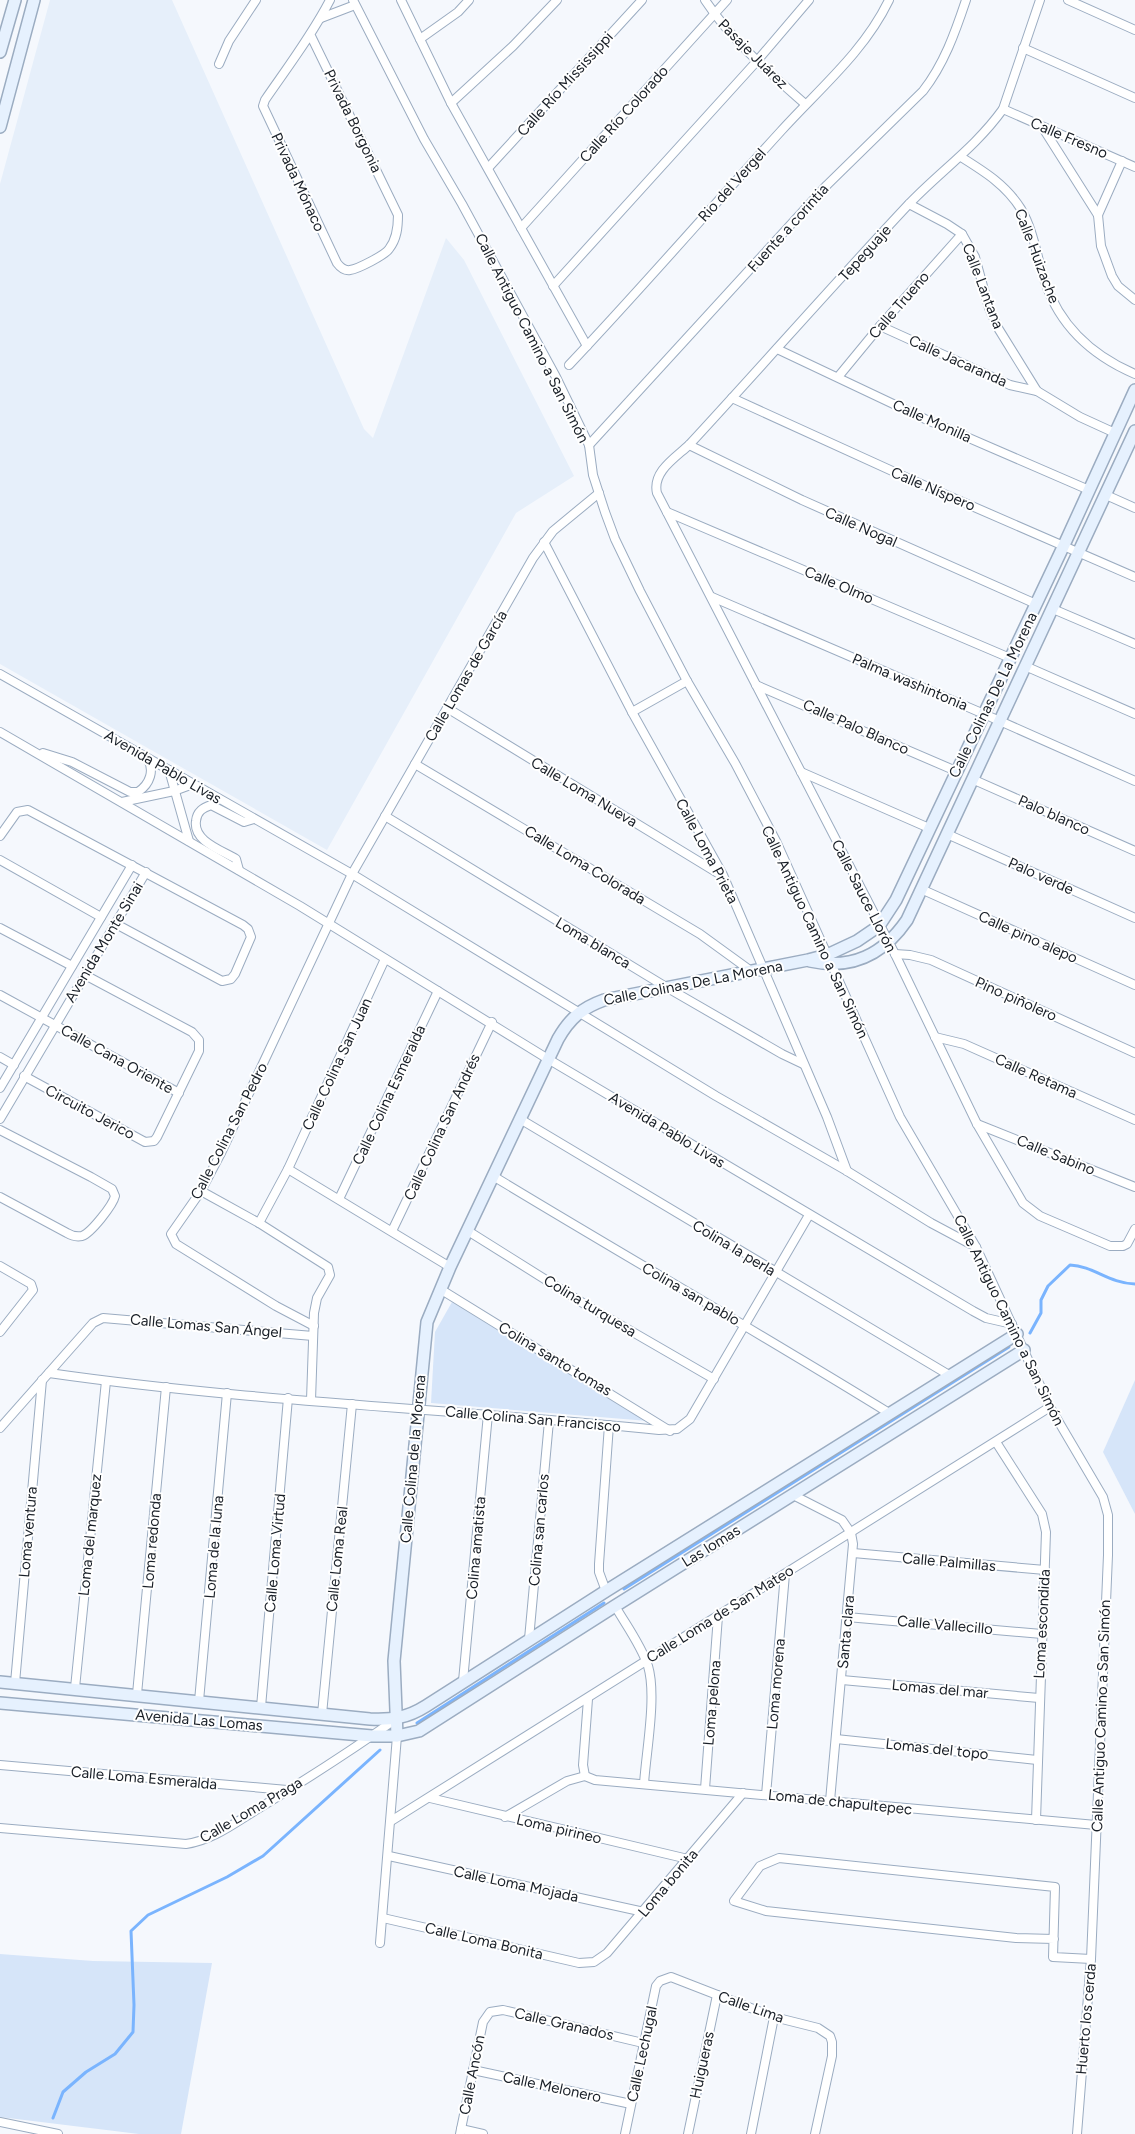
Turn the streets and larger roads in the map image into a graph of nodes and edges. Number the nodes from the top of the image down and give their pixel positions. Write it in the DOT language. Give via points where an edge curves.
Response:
graph roads {
  1 [pos="15,0"];
  2 [pos="34,0"];
  3 [pos="256,0"];
  4 [pos="330,0"];
  5 [pos="401,0"];
  6 [pos="469,0"];
  7 [pos="557,0"];
  8 [pos="642,0"];
  9 [pos="705,0"];
  10 [pos="727,0"];
  11 [pos="809,0"];
  12 [pos="889,0"];
  13 [pos="966,0"];
  14 [pos="1040,0"];
  15 [pos="1068,0"];
  16 [pos="354,2"];
  17 [pos="715,15"];
  18 [pos="321,18"];
  19 [pos="1135,30"];
  20 [pos="310,34"];
  21 [pos="420,39"];
  22 [pos="1023,48"];
  23 [pos="0,52"];
  24 [pos="757,61"];
  25 [pos="220,64"];
  26 [pos="1135,98"];
  27 [pos="451,103"];
  28 [pos="805,104"];
  29 [pos="1003,110"];
  30 [pos="0,127"];
  31 [pos="1042,128"];
  32 [pos="961,158"];
  33 [pos="1122,161"];
  34 [pos="489,167"];
  35 [pos="1135,167"];
  36 [pos="909,204"];
  37 [pos="1098,215"];
  38 [pos="520,228"];
  39 [pos="962,234"];
  40 [pos="337,263"];
  41 [pos="553,286"];
  42 [pos="1135,300"];
  43 [pos="880,326"];
  44 [pos="587,346"];
  45 [pos="777,349"];
  46 [pos="569,365"];
  47 [pos="1135,374"];
  48 [pos="838,378"];
  49 [pos="1135,390"];
  50 [pos="1036,391"];
  51 [pos="732,398"];
  52 [pos="1115,433"];
  53 [pos="1134,438"];
  54 [pos="588,445"];
  55 [pos="689,445"];
  56 [pos="655,486"];
  57 [pos="1089,490"];
  58 [pos="599,493"];
  59 [pos="1106,495"];
  60 [pos="1135,508"];
  61 [pos="667,512"];
  62 [pos="544,542"];
  63 [pos="1064,545"];
  64 [pos="1080,552"];
  65 [pos="1135,577"];
  66 [pos="712,597"];
  67 [pos="1036,604"];
  68 [pos="1053,609"];
  69 [pos="1135,644"];
  70 [pos="1010,658"];
  71 [pos="1025,666"];
  72 [pos="0,674"];
  73 [pos="687,681"];
  74 [pos="756,685"];
  75 [pos="447,708"];
  76 [pos="632,712"];
  77 [pos="984,714"];
  78 [pos="1135,714"];
  79 [pos="999,721"];
  80 [pos="0,732"];
  81 [pos="32,750"];
  82 [pos="147,758"];
  83 [pos="415,764"];
  84 [pos="169,770"];
  85 [pos="956,771"];
  86 [pos="801,772"];
  87 [pos="972,779"];
  88 [pos="1135,781"];
  89 [pos="193,784"];
  90 [pos="174,791"];
  91 [pos="122,802"];
  92 [pos="385,816"];
  93 [pos="254,819"];
  94 [pos="929,828"];
  95 [pos="947,834"];
  96 [pos="0,836"];
  97 [pos="189,841"];
  98 [pos="1135,851"];
  99 [pos="0,860"];
  100 [pos="132,865"];
  101 [pos="239,870"];
  102 [pos="146,872"];
  103 [pos="352,874"];
  104 [pos="722,875"];
  105 [pos="922,889"];
  106 [pos="101,917"];
  107 [pos="1135,918"];
  108 [pos="328,922"];
  109 [pos="116,924"];
  110 [pos="879,926"];
  111 [pos="0,928"];
  112 [pos="889,943"];
  113 [pos="894,954"];
  114 [pos="385,959"];
  115 [pos="829,960"];
  116 [pos="72,966"];
  117 [pos="764,969"];
  118 [pos="751,971"];
  119 [pos="85,975"];
  120 [pos="1135,984"];
  121 [pos="666,987"];
  122 [pos="438,991"];
  123 [pos="0,995"];
  124 [pos="578,1011"];
  125 [pos="40,1017"];
  126 [pos="492,1022"];
  127 [pos="55,1025"];
  128 [pos="936,1037"];
  129 [pos="1135,1053"];
  130 [pos="0,1057"];
  131 [pos="548,1059"];
  132 [pos="803,1064"];
  133 [pos="14,1065"];
  134 [pos="24,1076"];
  135 [pos="0,1088"];
  136 [pos="179,1093"];
  137 [pos="0,1119"];
  138 [pos="520,1119"];
  139 [pos="1135,1120"];
  140 [pos="977,1124"];
  141 [pos="0,1130"];
  142 [pos="288,1169"];
  143 [pos="846,1171"];
  144 [pos="493,1176"];
  145 [pos="1135,1187"];
  146 [pos="201,1191"];
  147 [pos="0,1197"];
  148 [pos="339,1199"];
  149 [pos="809,1215"];
  150 [pos="259,1223"];
  151 [pos="468,1230"];
  152 [pos="1135,1230"];
  153 [pos="392,1231"];
  154 [pos="976,1247"];
  155 [pos="0,1266"];
  156 [pos="450,1267"];
  157 [pos="777,1273"];
  158 [pos="440,1289"];
  159 [pos="746,1325"];
  160 [pos="314,1326"];
  161 [pos="1014,1329"];
  162 [pos="0,1332"];
  163 [pos="313,1336"];
  164 [pos="1024,1350"];
  165 [pos="49,1373"];
  166 [pos="949,1375"];
  167 [pos="714,1379"];
  168 [pos="42,1380"];
  169 [pos="106,1382"];
  170 [pos="166,1387"];
  171 [pos="227,1393"];
  172 [pos="288,1398"];
  173 [pos="310,1400"];
  174 [pos="352,1404"];
  175 [pos="1050,1407"];
  176 [pos="418,1410"];
  177 [pos="888,1413"];
  178 [pos="488,1414"];
  179 [pos="549,1421"];
  180 [pos="609,1425"];
  181 [pos="0,1428"];
  182 [pos="670,1431"];
  183 [pos="996,1442"];
  184 [pos="794,1495"];
  185 [pos="851,1533"];
  186 [pos="853,1553"];
  187 [pos="1045,1570"];
  188 [pos="785,1574"];
  189 [pos="606,1590"];
  190 [pos="615,1606"];
  191 [pos="718,1616"];
  192 [pos="847,1617"];
  193 [pos="1042,1634"];
  194 [pos="529,1640"];
  195 [pos="646,1660"];
  196 [pos="842,1680"];
  197 [pos="463,1681"];
  198 [pos="0,1682"];
  199 [pos="15,1683"];
  200 [pos="75,1688"];
  201 [pos="137,1694"];
  202 [pos="1039,1698"];
  203 [pos="588,1699"];
  204 [pos="199,1701"];
  205 [pos="0,1703"];
  206 [pos="261,1707"];
  207 [pos="322,1714"];
  208 [pos="396,1720"];
  209 [pos="372,1736"];
  210 [pos="397,1736"];
  211 [pos="836,1739"];
  212 [pos="1037,1760"];
  213 [pos="0,1765"];
  214 [pos="585,1776"];
  215 [pos="644,1784"];
  216 [pos="705,1789"];
  217 [pos="287,1790"];
  218 [pos="743,1793"];
  219 [pos="766,1794"];
  220 [pos="430,1798"];
  221 [pos="830,1801"];
  222 [pos="505,1817"];
  223 [pos="1036,1820"];
  224 [pos="391,1821"];
  225 [pos="1096,1826"];
  226 [pos="0,1828"];
  227 [pos="389,1856"];
  228 [pos="688,1860"];
  229 [pos="1094,1903"];
  230 [pos="644,1912"];
  231 [pos="383,1918"];
  232 [pos="1054,1939"];
  233 [pos="380,1943"];
  234 [pos="1091,1959"];
  235 [pos="586,1964"];
  236 [pos="664,1978"];
  237 [pos="717,1995"];
  238 [pos="486,2016"];
  239 [pos="774,2017"];
  240 [pos="643,2043"];
  241 [pos="474,2070"];
  242 [pos="631,2104"];
  243 [pos="0,2122"];
  244 [pos="461,2132"];
  245 [pos="58,2134"];
  246 [pos="483,2134"];
  247 [pos="625,2134"];
  248 [pos="688,2134"];
  249 [pos="751,2134"];
  250 [pos="815,2134"];
  251 [pos="1077,2134"];
  1 -- 23 [label="street"];
  2 -- 30 [label="street"];
  3 -- 25 [label="street" via="229,41"];
  4 -- 18 [label="street"];
  5 -- 21 [label="street"];
  6 -- 21 [label="street" via="452,17"];
  7 -- 27 [label="street"];
  8 -- 34 [label="street, Calle Río Mississippi"];
  9 -- 17 [label="street, Pasaje Juárez"];
  10 -- 17 [label="street, Calle Río Colorado"];
  11 -- 24 [label="street"];
  12 -- 28 [label="street, Rio del Vergel" via="855,53"];
  13 -- 54 [label="street, Fuente a corintia" via="950,46 923,91 827,185"];
  14 -- 22 [label="street, Tepeguaje"];
  15 -- 19 [label="street"];
  16 -- 18 [label="street"];
  16 -- 54 [label="street, Calle Antiguo Camino a San Simón" via="424,139 556,377"];
  17 -- 24 [label="street, Pasaje Juárez"];
  17 -- 38 [label="street, Calle Río Colorado"];
  18 -- 20 [label="street"];
  20 -- 40 [label="street, Privada Mónaco" via="265,100 263,108"];
  20 -- 40 [label="street, Privada Borgonia" via="396,209 397,233 386,253 351,270"];
  21 -- 27 [label="street"];
  22 -- 26 [label="street"];
  22 -- 29 [label="street, Tepeguaje"];
  24 -- 28 [label="street, Pasaje Juárez"];
  24 -- 41 [label="street"];
  27 -- 34 [label="street"];
  28 -- 44 [label="street, Rio del Vergel"];
  29 -- 31 [label="street, Calle Fresno"];
  29 -- 32 [label="street, Tepeguaje"];
  31 -- 33 [label="street, Calle Fresno"];
  31 -- 37 [label="street"];
  32 -- 36 [label="street, Tepeguaje"];
  32 -- 47 [label="street, Calle Huizache" via="993,177 1021,210 1045,282 1066,323 1102,358"];
  33 -- 35 [label="street, Calle Fresno"];
  33 -- 37 [label="street"];
  34 -- 38 [label="street"];
  36 -- 39 [label="street, Calle Lantana"];
  36 -- 45 [label="street, Tepeguaje"];
  37 -- 42 [label="street" via="1101,246 1112,276 1118,286"];
  38 -- 41 [label="street"];
  39 -- 43 [label="street, Calle Trueno"];
  39 -- 50 [label="street, Calle Lantana" via="975,257 998,328"];
  41 -- 44 [label="street"];
  43 -- 48 [label="street, Calle Trueno"];
  43 -- 50 [label="street, Calle Jacaranda" via="1010,385"];
  44 -- 46 [label="street, Rio del Vergel"];
  45 -- 48 [label="street, Calle Monilla"];
  45 -- 51 [label="street, Tepeguaje"];
  48 -- 57 [label="street, Calle Monilla"];
  49 -- 52 [label="street, Calle Colinas De La Morena"];
  50 -- 52 [label="street, Calle Lantana"];
  51 -- 55 [label="street, Tepeguaje"];
  51 -- 63 [label="street, Calle Níspero"];
  52 -- 57 [label="street, Calle Colinas De La Morena"];
  53 -- 59 [label="street, Calle Colinas De La Morena"];
  54 -- 58 [label="street, Calle Antiguo Camino a San Simón"];
  55 -- 56 [label="street, Tepeguaje" via="658,475"];
  55 -- 67 [label="street, Calle Nogal" via="802,500"];
  56 -- 61 [label="street, Calle Sauce Llorón"];
  57 -- 63 [label="street, Calle Colinas De La Morena"];
  58 -- 62 [label="street, Calle Lomas de García"];
  58 -- 73 [label="street, Calle Antiguo Camino a San Simón" via="615,539"];
  59 -- 60 [label="street"];
  59 -- 64 [label="street, Calle Colinas De La Morena"];
  61 -- 66 [label="street, Calle Sauce Llorón"];
  61 -- 70 [label="street, Calle Olmo"];
  62 -- 75 [label="street, Calle Lomas de García"];
  62 -- 76 [label="street, Calle Loma Prieta"];
  63 -- 64 [label="street, Calle Níspero"];
  63 -- 67 [label="street, Calle Colinas De La Morena"];
  64 -- 65 [label="street, Calle Níspero"];
  64 -- 68 [label="street, Calle Colinas De La Morena"];
  66 -- 74 [label="street, Calle Sauce Llorón"];
  66 -- 77 [label="street, Palma washintonia"];
  67 -- 70 [label="street, Calle Colinas De La Morena"];
  68 -- 69 [label="street"];
  68 -- 71 [label="street, Calle Colinas De La Morena"];
  70 -- 77 [label="street, Calle Colinas De La Morena"];
  71 -- 78 [label="street"];
  71 -- 79 [label="street, Calle Colinas De La Morena"];
  72 -- 82 [label="street, Avenida Pablo Livas"];
  73 -- 76 [label="street"];
  73 -- 115 [label="street, Calle Antiguo Camino a San Simón" via="776,842"];
  74 -- 85 [label="street, Calle Palo Blanco"];
  74 -- 86 [label="street, Calle Sauce Llorón"];
  75 -- 83 [label="street, Calle Lomas de García"];
  75 -- 104 [label="street, Calle Loma Nueva"];
  76 -- 104 [label="street, Calle Loma Prieta"];
  77 -- 79 [label="street, Palma washintonia"];
  77 -- 85 [label="street, Calle Colinas De La Morena"];
  79 -- 87 [label="street, Calle Colinas De La Morena"];
  79 -- 88 [label="street, Palma washintonia"];
  80 -- 81 [label="street"];
  81 -- 82 [label="street" via="72,762 130,792 138,792 146,784 151,771"];
  81 -- 91 [label="street"];
  82 -- 84 [label="street, Avenida Pablo Livas"];
  83 -- 92 [label="street, Calle Lomas de García"];
  83 -- 118 [label="street, Calle Loma Colorada" via="700,934"];
  84 -- 89 [label="street, Avenida Pablo Livas"];
  84 -- 90 [label="street"];
  85 -- 94 [label="street, Calle Colinas De La Morena"];
  86 -- 94 [label="street"];
  86 -- 110 [label="street, Calle Sauce Llorón"];
  87 -- 95 [label="street, Calle Colinas De La Morena"];
  87 -- 98 [label="street, Palo blanco"];
  89 -- 90 [label="street"];
  89 -- 93 [label="street, Avenida Pablo Livas"];
  90 -- 91 [label="street"];
  90 -- 97 [label="street"];
  91 -- 97 [label="street"];
  92 -- 103 [label="street, Calle Lomas de García"];
  92 -- 121 [label="street, Loma blanca"];
  93 -- 101 [label="street" via="244,822 211,805 200,810 196,819 197,833 202,839 236,859"];
  93 -- 103 [label="street, Avenida Pablo Livas"];
  94 -- 110 [label="street, Calle Colinas De La Morena" via="896,900"];
  95 -- 105 [label="street, Calle Colinas De La Morena"];
  95 -- 107 [label="street, Palo verde"];
  96 -- 100 [label="street" via="17,812 24,809"];
  97 -- 101 [label="street"];
  99 -- 106 [label="street"];
  100 -- 102 [label="street, Avenida Monte Sinai"];
  100 -- 106 [label="street, Avenida Monte Sinai"];
  101 -- 108 [label="street, Avenida Pablo Livas"];
  102 -- 109 [label="street, Avenida Monte Sinai"];
  102 -- 109 [label="street" via="248,929 250,942 234,974 227,980 216,979"];
  103 -- 108 [label="street, Calle Colina San Pedro"];
  103 -- 124 [label="street"];
  104 -- 117 [label="street, Calle Loma Prieta"];
  105 -- 112 [label="street, Calle Colinas De La Morena" via="907,920"];
  105 -- 120 [label="street, Calle pino alepo"];
  106 -- 116 [label="street, Avenida Monte Sinai"];
  108 -- 114 [label="street, Avenida Pablo Livas"];
  108 -- 146 [label="street, Calle Colina San Pedro"];
  109 -- 119 [label="street, Avenida Monte Sinai"];
  110 -- 112 [label="street, Calle Sauce Llorón"];
  110 -- 115 [label="street, Calle Colinas De La Morena"];
  111 -- 116 [label="street"];
  112 -- 113 [label="street, Calle Sauce Llorón"];
  112 -- 115 [label="street, Calle Colinas De La Morena" via="859,960"];
  113 -- 128 [label="street, Calle Sauce Llorón"];
  113 -- 129 [label="street, Pino piñolero" via="931,960"];
  114 -- 122 [label="street, Avenida Pablo Livas"];
  114 -- 142 [label="street, Calle Colina San Juan"];
  115 -- 117 [label="street, Calle Colinas De La Morena" via="808,960"];
  115 -- 154 [label="street, Calle Antiguo Camino a San Simón" via="903,1124"];
  116 -- 125 [label="street, Avenida Monte Sinai"];
  117 -- 118 [label="street, Calle Colinas De La Morena"];
  117 -- 132 [label="street, Calle Loma Prieta"];
  118 -- 121 [label="street, Calle Colinas De La Morena"];
  119 -- 127 [label="street, Avenida Monte Sinai"];
  119 -- 136 [label="street, Circuito Jerico" via="197,1036 199,1051"];
  121 -- 124 [label="street, Calle Colinas De La Morena" via="604,1000"];
  121 -- 132 [label="street, Loma blanca"];
  122 -- 126 [label="street, Avenida Pablo Livas"];
  122 -- 148 [label="street, Calle Colina Esmeralda"];
  123 -- 125 [label="street, Calle Cana Oriente"];
  124 -- 131 [label="street, Calle Colina de la Morena" via="565,1026"];
  124 -- 143 [label="street"];
  125 -- 127 [label="street, Calle Cana Oriente"];
  125 -- 133 [label="street, Avenida Monte Sinai"];
  126 -- 131 [label="street, Avenida Pablo Livas"];
  126 -- 153 [label="street, Calle Colina San Andrés"];
  127 -- 134 [label="street, Avenida Monte Sinai"];
  127 -- 136 [label="street, Calle Cana Oriente"];
  128 -- 139 [label="street, Calle Retama" via="964,1044"];
  128 -- 140 [label="street, Calle Sauce Llorón"];
  130 -- 133 [label="street"];
  131 -- 138 [label="street, Calle Colina de la Morena"];
  131 -- 149 [label="street, Avenida Pablo Livas"];
  132 -- 143 [label="street, Calle Loma Prieta" via="827,1117"];
  133 -- 135 [label="street, Avenida Monte Sinai"];
  134 -- 136 [label="street, Circuito Jerico" via="150,1142 157,1137"];
  134 -- 137 [label="street, Avenida Monte Sinai"];
  138 -- 144 [label="street, Calle Colina de la Morena"];
  138 -- 157 [label="street, Colina la perla"];
  140 -- 145 [label="street, Calle Sabino"];
  140 -- 152 [label="street, Calle Sauce Llorón" via="1030,1210 1110,1246 1127,1244"];
  141 -- 147 [label="street" via="91,1176 112,1189 116,1196 88,1233 78,1236 67,1234"];
  142 -- 148 [label="street"];
  142 -- 150 [label="street, Calle Colina San Juan"];
  143 -- 154 [label="street"];
  144 -- 151 [label="street, Calle Colina de la Morena"];
  144 -- 159 [label="street, Colina san pablo"];
  146 -- 150 [label="street"];
  146 -- 160 [label="street, Calle Colina San Pedro" via="173,1229 173,1241"];
  148 -- 153 [label="street"];
  149 -- 157 [label="street"];
  149 -- 161 [label="street, Avenida Pablo Livas" via="973,1311"];
  150 -- 160 [label="street" via="328,1267 330,1275 315,1305"];
  151 -- 156 [label="street, Calle Colina de la Morena"];
  151 -- 167 [label="street, Colina turquesa" via="586,1305"];
  153 -- 156 [label="street"];
  154 -- 161 [label="street, Calle Antiguo Camino a San Simón"];
  155 -- 162 [label="street" via="31,1284 33,1290"];
  156 -- 158 [label="street, Calle Colina de la Morena"];
  157 -- 159 [label="street"];
  157 -- 166 [label="street, Colina la perla"];
  158 -- 176 [label="street, Calle Colina de la Morena" via="426,1331"];
  158 -- 182 [label="street, Colina santo tomas"];
  159 -- 167 [label="street"];
  159 -- 177 [label="street, Colina san pablo"];
  160 -- 163 [label="street"];
  161 -- 164 [label="street, Calle Antiguo Camino a San Simón"];
  161 -- 166 [label="street, Las lomas"];
  163 -- 165 [label="street, Calle Lomas San Ángel" via="109,1318 98,1320"];
  163 -- 173 [label="street"];
  164 -- 175 [label="street, Calle Antiguo Camino a San Simón"];
  164 -- 184 [label="street, Las lomas"];
  165 -- 168 [label="street"];
  165 -- 169 [label="street, Calle Colina San Francisco"];
  166 -- 177 [label="street, Las lomas"];
  167 -- 182 [label="street" via="690,1419 684,1426"];
  168 -- 181 [label="street"];
  168 -- 199 [label="street, Loma ventura"];
  169 -- 170 [label="street, Calle Colina San Francisco"];
  169 -- 200 [label="street, Loma del marquez"];
  170 -- 171 [label="street, Calle Colina San Francisco"];
  170 -- 201 [label="street, Loma redonda"];
  171 -- 172 [label="street, Calle Colina San Francisco"];
  171 -- 204 [label="street, Loma de la luna"];
  172 -- 173 [label="street, Calle Colina San Francisco"];
  172 -- 206 [label="street, Calle Loma Virtud"];
  173 -- 174 [label="street, Calle Colina San Francisco"];
  174 -- 176 [label="street, Calle Colina San Francisco"];
  174 -- 207 [label="street, Calle Loma Real"];
  175 -- 183 [label="street, Calle Loma de San Mateo"];
  175 -- 225 [label="street, Calle Antiguo Camino a San Simón" via="1107,1506 1108,1555"];
  176 -- 178 [label="street, Calle Colina San Francisco"];
  176 -- 208 [label="street, Calle Colina de la Morena" via="394,1661"];
  177 -- 189 [label="street, Las lomas"];
  178 -- 179 [label="street, Calle Colina San Francisco"];
  178 -- 197 [label="street, Colina amatista"];
  179 -- 180 [label="street, Calle Colina San Francisco"];
  179 -- 194 [label="street, Colina san carlos"];
  180 -- 182 [label="street, Calle Colina San Francisco"];
  180 -- 189 [label="street" via="599,1564"];
  183 -- 185 [label="street, Calle Loma de San Mateo"];
  183 -- 187 [label="street, Loma escondida" via="1042,1514 1046,1532"];
  184 -- 185 [label="street" via="842,1520"];
  184 -- 190 [label="street, Las lomas"];
  185 -- 186 [label="street, Santa clara"];
  185 -- 188 [label="street, Calle Loma de San Mateo"];
  186 -- 187 [label="street, Calle Palmillas"];
  186 -- 192 [label="street, Santa clara"];
  187 -- 193 [label="street, Loma escondida"];
  188 -- 191 [label="street, Calle Loma de San Mateo"];
  188 -- 219 [label="street, Loma morena"];
  189 -- 194 [label="street, Las lomas"];
  190 -- 195 [label="street"];
  190 -- 210 [label="street, Las lomas" via="429,1726"];
  191 -- 195 [label="street, Calle Loma de San Mateo"];
  191 -- 216 [label="street, Loma pelona"];
  192 -- 193 [label="street, Calle Vallecillo"];
  192 -- 196 [label="street, Santa clara"];
  193 -- 202 [label="street, Loma escondida"];
  194 -- 197 [label="street, Las lomas"];
  195 -- 203 [label="street, Calle Loma de San Mateo"];
  195 -- 215 [label="street" via="651,1691"];
  196 -- 202 [label="street, Lomas del mar"];
  196 -- 211 [label="street, Santa clara"];
  197 -- 208 [label="street, Las lomas" via="416,1713"];
  198 -- 199 [label="street, Avenida Las Lomas"];
  199 -- 200 [label="street, Avenida Las Lomas"];
  200 -- 201 [label="street, Avenida Las Lomas"];
  201 -- 204 [label="street, Avenida Las Lomas"];
  202 -- 212 [label="street, Loma escondida"];
  203 -- 214 [label="street"];
  203 -- 220 [label="street, Calle Loma de San Mateo"];
  204 -- 206 [label="street, Avenida Las Lomas"];
  205 -- 209 [label="street, Avenida Las Lomas"];
  206 -- 207 [label="street, Avenida Las Lomas"];
  207 -- 208 [label="street, Avenida Las Lomas"];
  208 -- 209 [label="street, Calle Loma Praga"];
  208 -- 210 [label="street, Calle Colina de la Morena"];
  209 -- 210 [label="street, Avenida Las Lomas"];
  209 -- 217 [label="street, Calle Loma Praga"];
  210 -- 224 [label="street, Calle Colina de la Morena"];
  211 -- 212 [label="street, Lomas del topo"];
  211 -- 221 [label="street, Santa clara"];
  212 -- 223 [label="street, Loma escondida"];
  213 -- 217 [label="street, Calle Loma Esmeralda"];
  214 -- 215 [label="street, Loma de chapultepec" via="595,1780"];
  214 -- 222 [label="street" via="567,1781"];
  215 -- 216 [label="street, Loma de chapultepec"];
  216 -- 218 [label="street, Loma de chapultepec"];
  217 -- 226 [label="street, Calle Loma Praga" via="218,1832 186,1844"];
  218 -- 219 [label="street, Loma de chapultepec"];
  218 -- 228 [label="street, Loma bonita"];
  219 -- 221 [label="street, Loma de chapultepec"];
  220 -- 222 [label="street, Loma pirineo"];
  220 -- 224 [label="street, Calle Loma de San Mateo"];
  221 -- 223 [label="street, Loma de chapultepec"];
  222 -- 228 [label="street, Loma pirineo"];
  223 -- 225 [label="street, Loma de chapultepec"];
  224 -- 227 [label="street, Calle Colina de la Morena"];
  225 -- 229 [label="street, Calle Antiguo Camino a San Simón"];
  227 -- 230 [label="street, Calle Loma Mojada"];
  227 -- 231 [label="street, Calle Colina de la Morena"];
  228 -- 230 [label="street, Loma bonita"];
  229 -- 234 [label="street, Huerto los cerda"];
  230 -- 235 [label="street, Loma bonita" via="601,1959"];
  231 -- 233 [label="street, Calle Colina de la Morena"];
  231 -- 235 [label="street, Calle Loma Bonita"];
  232 -- 232 [label="street" via="1055,1887 779,1858 760,1866 734,1901 766,1911 1016,1938"];
  232 -- 234 [label="street" via="1054,1957"];
  234 -- 251 [label="street, Huerto los cerda"];
  236 -- 237 [label="street, Calle Lima" via="671,1977"];
  236 -- 240 [label="street, Calle Lechugal" via="656,1986"];
  237 -- 239 [label="street, Calle Lima"];
  237 -- 248 [label="street, Huigueras"];
  238 -- 240 [label="street, Calle Granados" via="503,2010"];
  238 -- 241 [label="street, Calle Ancón"];
  239 -- 249 [label="street"];
  239 -- 250 [label="street, Calle Lima" via="818,2028 830,2036 832,2056"];
  240 -- 242 [label="street, Calle Lechugal"];
  241 -- 242 [label="street, Calle Melonero"];
  241 -- 244 [label="street, Calle Ancón"];
  242 -- 247 [label="street, Calle Lechugal"];
  243 -- 245 [label="street"];
  244 -- 246 [label="street"];
}
